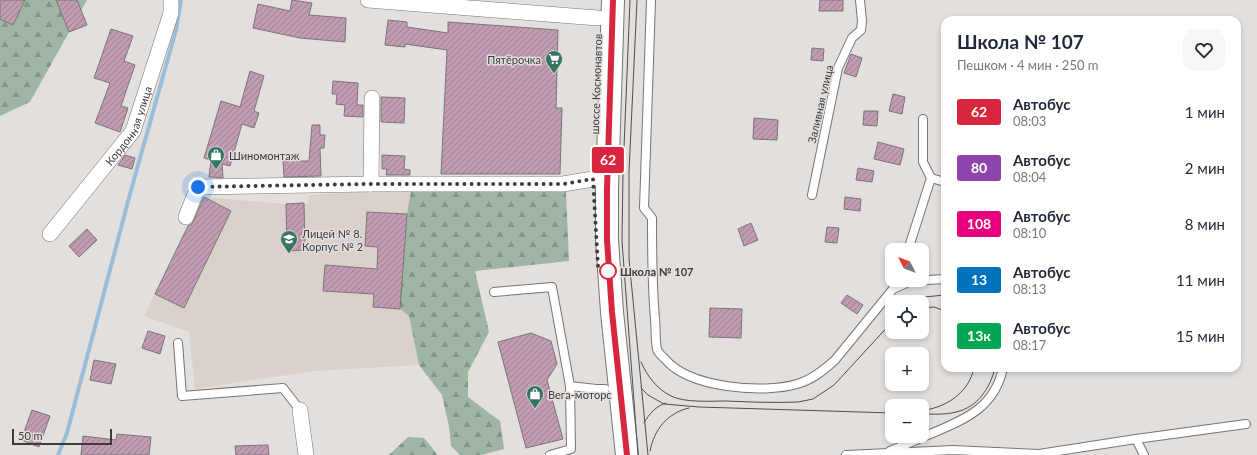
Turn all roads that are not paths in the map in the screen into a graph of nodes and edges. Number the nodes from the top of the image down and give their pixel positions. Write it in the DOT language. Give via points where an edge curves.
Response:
graph roads {
  1 [pos="171,0"];
  2 [pos="368,0"];
  3 [pos="613,0"];
  4 [pos="651,0"];
  5 [pos="860,0"];
  6 [pos="599,9"];
  7 [pos="372,98"];
  8 [pos="923,119"];
  9 [pos="931,178"];
  10 [pos="593,179"];
  11 [pos="941,181"];
  12 [pos="370,184"];
  13 [pos="812,195"];
  14 [pos="186,217"];
  15 [pos="50,234"];
  16 [pos="910,243"];
  17 [pos="941,280"];
  18 [pos="893,289"];
  19 [pos="494,292"];
  20 [pos="178,343"];
  21 [pos="1002,372"];
  22 [pos="570,386"];
  23 [pos="605,389"];
  24 [pos="300,410"];
  25 [pos="1246,424"];
  26 [pos="1136,439"];
  27 [pos="883,454"];
  28 [pos="306,455"];
  29 [pos="550,455"];
  30 [pos="613,455"];
  31 [pos="627,455"];
  32 [pos="846,455"];
  33 [pos="1144,455"];
  1 -- 15 [label="street, Кордонная улица" via="171,13 133,132"];
  2 -- 6 [label="street"];
  3 -- 31 [label="main road, шоссе Космонавтов" via="607,240"];
  4 -- 18 [label="lane" via="644,208 652,218 653,296 658,350 669,363 685,374 711,383 756,389 798,384 815,377 835,360"];
  5 -- 13 [label="lane, Заливная улица" via="861,30 852,38 838,68"];
  6 -- 10 [label="main road, шоссе Космонавтов"];
  7 -- 12 [label="street"];
  8 -- 9 [label="lane" via="923,162"];
  9 -- 11 [label="lane"];
  9 -- 16 [label="lane"];
  10 -- 12 [label="street" via="563,184"];
  10 -- 23 [label="main road, шоссе Космонавтов"];
  12 -- 14 [label="street" via="198,187"];
  17 -- 18 [label="lane" via="911,281"];
  19 -- 22 [label="lane" via="552,287"];
  20 -- 24 [label="lane" via="182,396 283,388"];
  21 -- 27 [label="lane" via="999,383 988,401 970,416"];
  22 -- 23 [label="lane"];
  22 -- 29 [label="lane" via="571,449"];
  23 -- 30 [label="main road, шоссе Космонавтов"];
  24 -- 28 [label="street"];
  25 -- 26 [label="lane"];
  26 -- 27 [label="lane" via="1039,454 954,450"];
  26 -- 33 [label="lane"];
  27 -- 32 [label="lane"];
}
